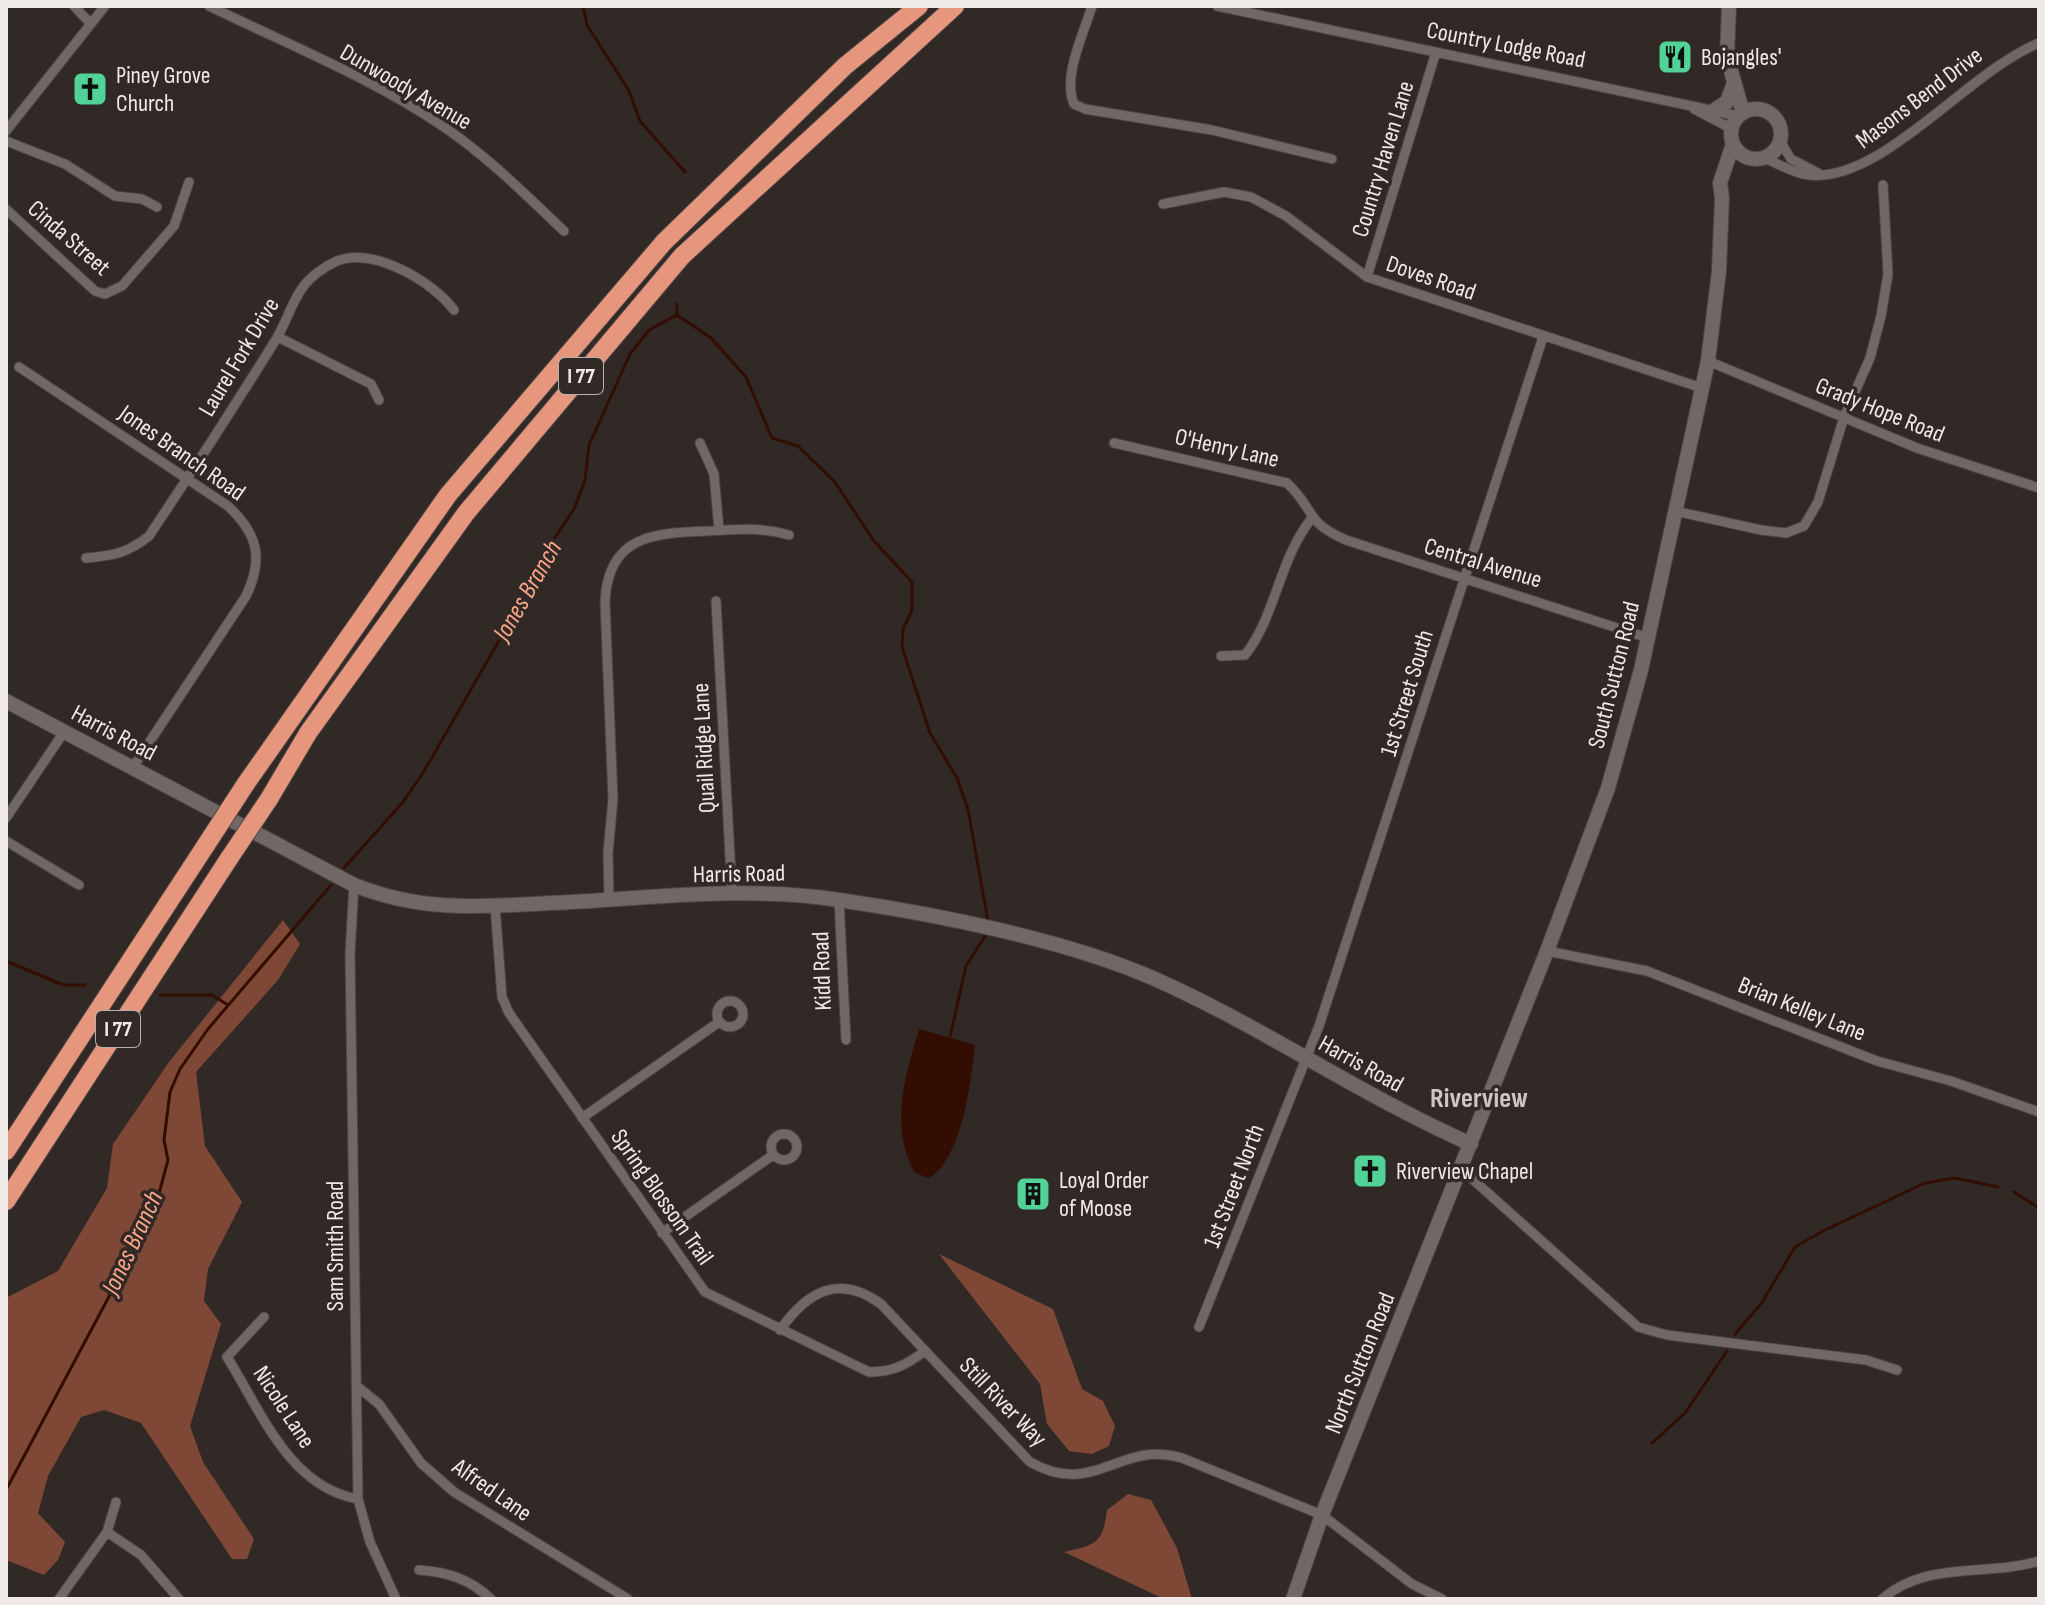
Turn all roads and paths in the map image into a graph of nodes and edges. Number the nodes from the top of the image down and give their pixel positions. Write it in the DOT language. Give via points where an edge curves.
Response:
graph roads {
  1 [pos="74,6"];
  2 [pos="105,6"];
  3 [pos="209,6"];
  4 [pos="908,6"];
  5 [pos="919,6"];
  6 [pos="955,6"];
  7 [pos="1092,6"];
  8 [pos="1217,6"];
  9 [pos="1729,6"];
  10 [pos="91,24"];
  11 [pos="2039,43"];
  12 [pos="1729,50"];
  13 [pos="1436,52"];
  14 [pos="845,66"];
  15 [pos="1734,83"];
  16 [pos="1692,106"];
  17 [pos="1716,109"];
  18 [pos="1760,109"];
  19 [pos="1737,125"];
  20 [pos="6,131"];
  21 [pos="6,141"];
  22 [pos="1780,141"];
  23 [pos="1758,158"];
  24 [pos="1332,159"];
  25 [pos="1818,173"];
  26 [pos="189,182"];
  27 [pos="1883,185"];
  28 [pos="1722,198"];
  29 [pos="1163,204"];
  30 [pos="157,207"];
  31 [pos="6,209"];
  32 [pos="564,231"];
  33 [pos="1367,277"];
  34 [pos="454,310"];
  35 [pos="278,337"];
  36 [pos="1543,337"];
  37 [pos="1708,361"];
  38 [pos="19,367"];
  39 [pos="1702,388"];
  40 [pos="379,400"];
  41 [pos="1844,417"];
  42 [pos="700,443"];
  43 [pos="1114,443"];
  44 [pos="187,479"];
  45 [pos="2039,488"];
  46 [pos="1675,511"];
  47 [pos="1311,519"];
  48 [pos="719,530"];
  49 [pos="789,535"];
  50 [pos="86,558"];
  51 [pos="1464,578"];
  52 [pos="716,601"];
  53 [pos="1648,638"];
  54 [pos="1221,656"];
  55 [pos="6,701"];
  56 [pos="64,732"];
  57 [pos="133,767"];
  58 [pos="6,818"];
  59 [pos="6,841"];
  60 [pos="79,885"];
  61 [pos="354,885"];
  62 [pos="732,893"];
  63 [pos="839,900"];
  64 [pos="609,901"];
  65 [pos="495,906"];
  66 [pos="1547,951"];
  67 [pos="719,1022"];
  68 [pos="846,1040"];
  69 [pos="1306,1058"];
  70 [pos="2039,1112"];
  71 [pos="582,1118"];
  72 [pos="1471,1144"];
  73 [pos="6,1151"];
  74 [pos="773,1155"];
  75 [pos="1461,1169"];
  76 [pos="6,1201"];
  77 [pos="662,1233"];
  78 [pos="264,1317"];
  79 [pos="1199,1327"];
  80 [pos="780,1330"];
  81 [pos="925,1351"];
  82 [pos="1897,1370"];
  83 [pos="358,1387"];
  84 [pos="358,1499"];
  85 [pos="116,1502"];
  86 [pos="1322,1515"];
  87 [pos="107,1532"];
  88 [pos="2039,1561"];
  89 [pos="419,1570"];
  90 [pos="59,1599"];
  91 [pos="179,1599"];
  92 [pos="396,1599"];
  93 [pos="491,1599"];
  94 [pos="628,1599"];
  95 [pos="1293,1599"];
  96 [pos="1442,1599"];
  97 [pos="1882,1599"];
  1 -- 10 [label="street"];
  2 -- 10 [label="street"];
  3 -- 32 [label="street, Dunwoody Avenue" via="441,125 486,157"];
  4 -- 14 [label="highway"];
  5 -- 14 [label="highway, I 77"];
  6 -- 76 [label="highway, I 77, bridge" via="682,256 466,513 308,733"];
  7 -- 24 [label="street" via="1073,73 1074,104"];
  8 -- 13 [label="street, Country Lodge Road"];
  9 -- 12 [label="main road"];
  10 -- 20 [label="street"];
  11 -- 25 [label="street, Masons Bend Drive" via="1988,70 1875,159 1861,167"];
  12 -- 15 [label="main road"];
  12 -- 18 [label="main road"];
  13 -- 16 [label="street, Country Lodge Road"];
  13 -- 33 [label="street, Country Haven Lane"];
  14 -- 73 [label="highway, I 77, bridge" via="664,242 448,495 245,785"];
  15 -- 17 [label="main road" via="1727,102"];
  15 -- 19 [label="main road" via="1740,95"];
  16 -- 17 [label="street, Country Lodge Road"];
  16 -- 19 [label="street, Country Lodge Road"];
  17 -- 19 [label="street, Country Lodge Road"];
  18 -- 19 [label="main road"];
  18 -- 22 [label="main road" via="1775,117"];
  19 -- 23 [label="main road"];
  19 -- 28 [label="main road, South Sutton Road" via="1720,183"];
  21 -- 30 [label="street" via="65,164 115,196"];
  22 -- 23 [label="main road"];
  22 -- 25 [label="street" via="1791,159"];
  23 -- 25 [label="street, Masons Bend Drive" via="1811,176"];
  23 -- 28 [label="main road, South Sutton Road" via="1736,169"];
  26 -- 31 [label="street, Cinda Street" via="174,226 122,286 105,294 95,291"];
  27 -- 41 [label="street" via="1888,274 1884,302 1870,358"];
  28 -- 37 [label="main road, South Sutton Road"];
  29 -- 33 [label="street, Doves Road" via="1224,192 1251,197 1286,216"];
  33 -- 36 [label="street, Doves Road"];
  34 -- 35 [label="street, Laurel Fork Drive" via="424,282 356,257 336,261 303,287"];
  35 -- 40 [label="street" via="371,384"];
  35 -- 44 [label="street, Laurel Fork Drive"];
  36 -- 39 [label="street, Doves Road"];
  36 -- 51 [label="street, 1st Street South"];
  37 -- 39 [label="main road, South Sutton Road"];
  37 -- 41 [label="street, Grady Hope Road"];
  38 -- 44 [label="street, Jones Branch Road"];
  39 -- 46 [label="main road, South Sutton Road"];
  41 -- 45 [label="street, Grady Hope Road" via="1917,448"];
  41 -- 46 [label="street" via="1818,502 1804,526 1786,533"];
  42 -- 48 [label="street" via="714,474"];
  43 -- 47 [label="street, O'Henry Lane" via="1287,483 1303,498"];
  44 -- 50 [label="street, Laurel Fork Drive" via="149,536 133,549"];
  44 -- 57 [label="street, Jones Branch Road" via="252,531 258,563 246,596"];
  46 -- 53 [label="main road, South Sutton Road"];
  47 -- 51 [label="street, Central Avenue" via="1346,540"];
  47 -- 54 [label="street" via="1294,542 1257,640 1245,655"];
  48 -- 49 [label="street" via="765,528"];
  48 -- 64 [label="street" via="641,538 613,564 606,584 613,799"];
  51 -- 53 [label="street, Central Avenue"];
  51 -- 69 [label="street, 1st Street South" via="1370,877"];
  52 -- 62 [label="street, Quail Ridge Lane"];
  53 -- 66 [label="main road, South Sutton Road" via="1608,788"];
  55 -- 56 [label="main road, Harris Road"];
  56 -- 57 [label="main road, Harris Road"];
  56 -- 58 [label="street"];
  57 -- 61 [label="main road, Harris Road"];
  59 -- 60 [label="street"];
  61 -- 65 [label="main road, Harris Road" via="416,905"];
  61 -- 83 [label="street, Sam Smith Road" via="350,954"];
  62 -- 63 [label="main road, Harris Road"];
  62 -- 64 [label="main road, Harris Road"];
  63 -- 68 [label="street, Kidd Road"];
  63 -- 69 [label="main road, Harris Road" via="997,931 1122,967"];
  64 -- 65 [label="main road, Harris Road"];
  65 -- 71 [label="street, Spring Blossom Trail" via="502,997"];
  66 -- 70 [label="street, Brian Kelley Lane" via="1647,971 1877,1061"];
  66 -- 72 [label="main road, South Sutton Road"];
  67 -- 71 [label="street"];
  69 -- 72 [label="main road, Harris Road"];
  69 -- 79 [label="street, 1st Street North"];
  71 -- 77 [label="street, Spring Blossom Trail"];
  72 -- 75 [label="main road, North Sutton Road"];
  74 -- 77 [label="street"];
  75 -- 82 [label="street" via="1638,1327 1866,1360"];
  75 -- 86 [label="main road, North Sutton Road"];
  77 -- 80 [label="street, Spring Blossom Trail" via="705,1292"];
  78 -- 84 [label="street, Nicole Lane" via="227,1357 288,1455 319,1486"];
  80 -- 81 [label="street, Spring Blossom Trail" via="869,1372 904,1366"];
  80 -- 81 [label="street, Still River Way" via="809,1296 847,1288 881,1304"];
  81 -- 86 [label="street, Still River Way" via="1030,1462 1050,1473 1090,1474 1142,1454 1165,1453"];
  83 -- 84 [label="street, Sam Smith Road"];
  83 -- 94 [label="street, Alfred Lane" via="379,1404 421,1463 454,1492"];
  84 -- 92 [label="street, Sam Smith Road" via="370,1542"];
  85 -- 87 [label="street"];
  86 -- 95 [label="main road, North Sutton Road"];
  86 -- 96 [label="street, Still River Way" via="1412,1584"];
  87 -- 90 [label="street"];
  87 -- 91 [label="street" via="141,1555"];
  88 -- 97 [label="street" via="1931,1574 1904,1583"];
  89 -- 93 [label="street" via="447,1572"];
}
